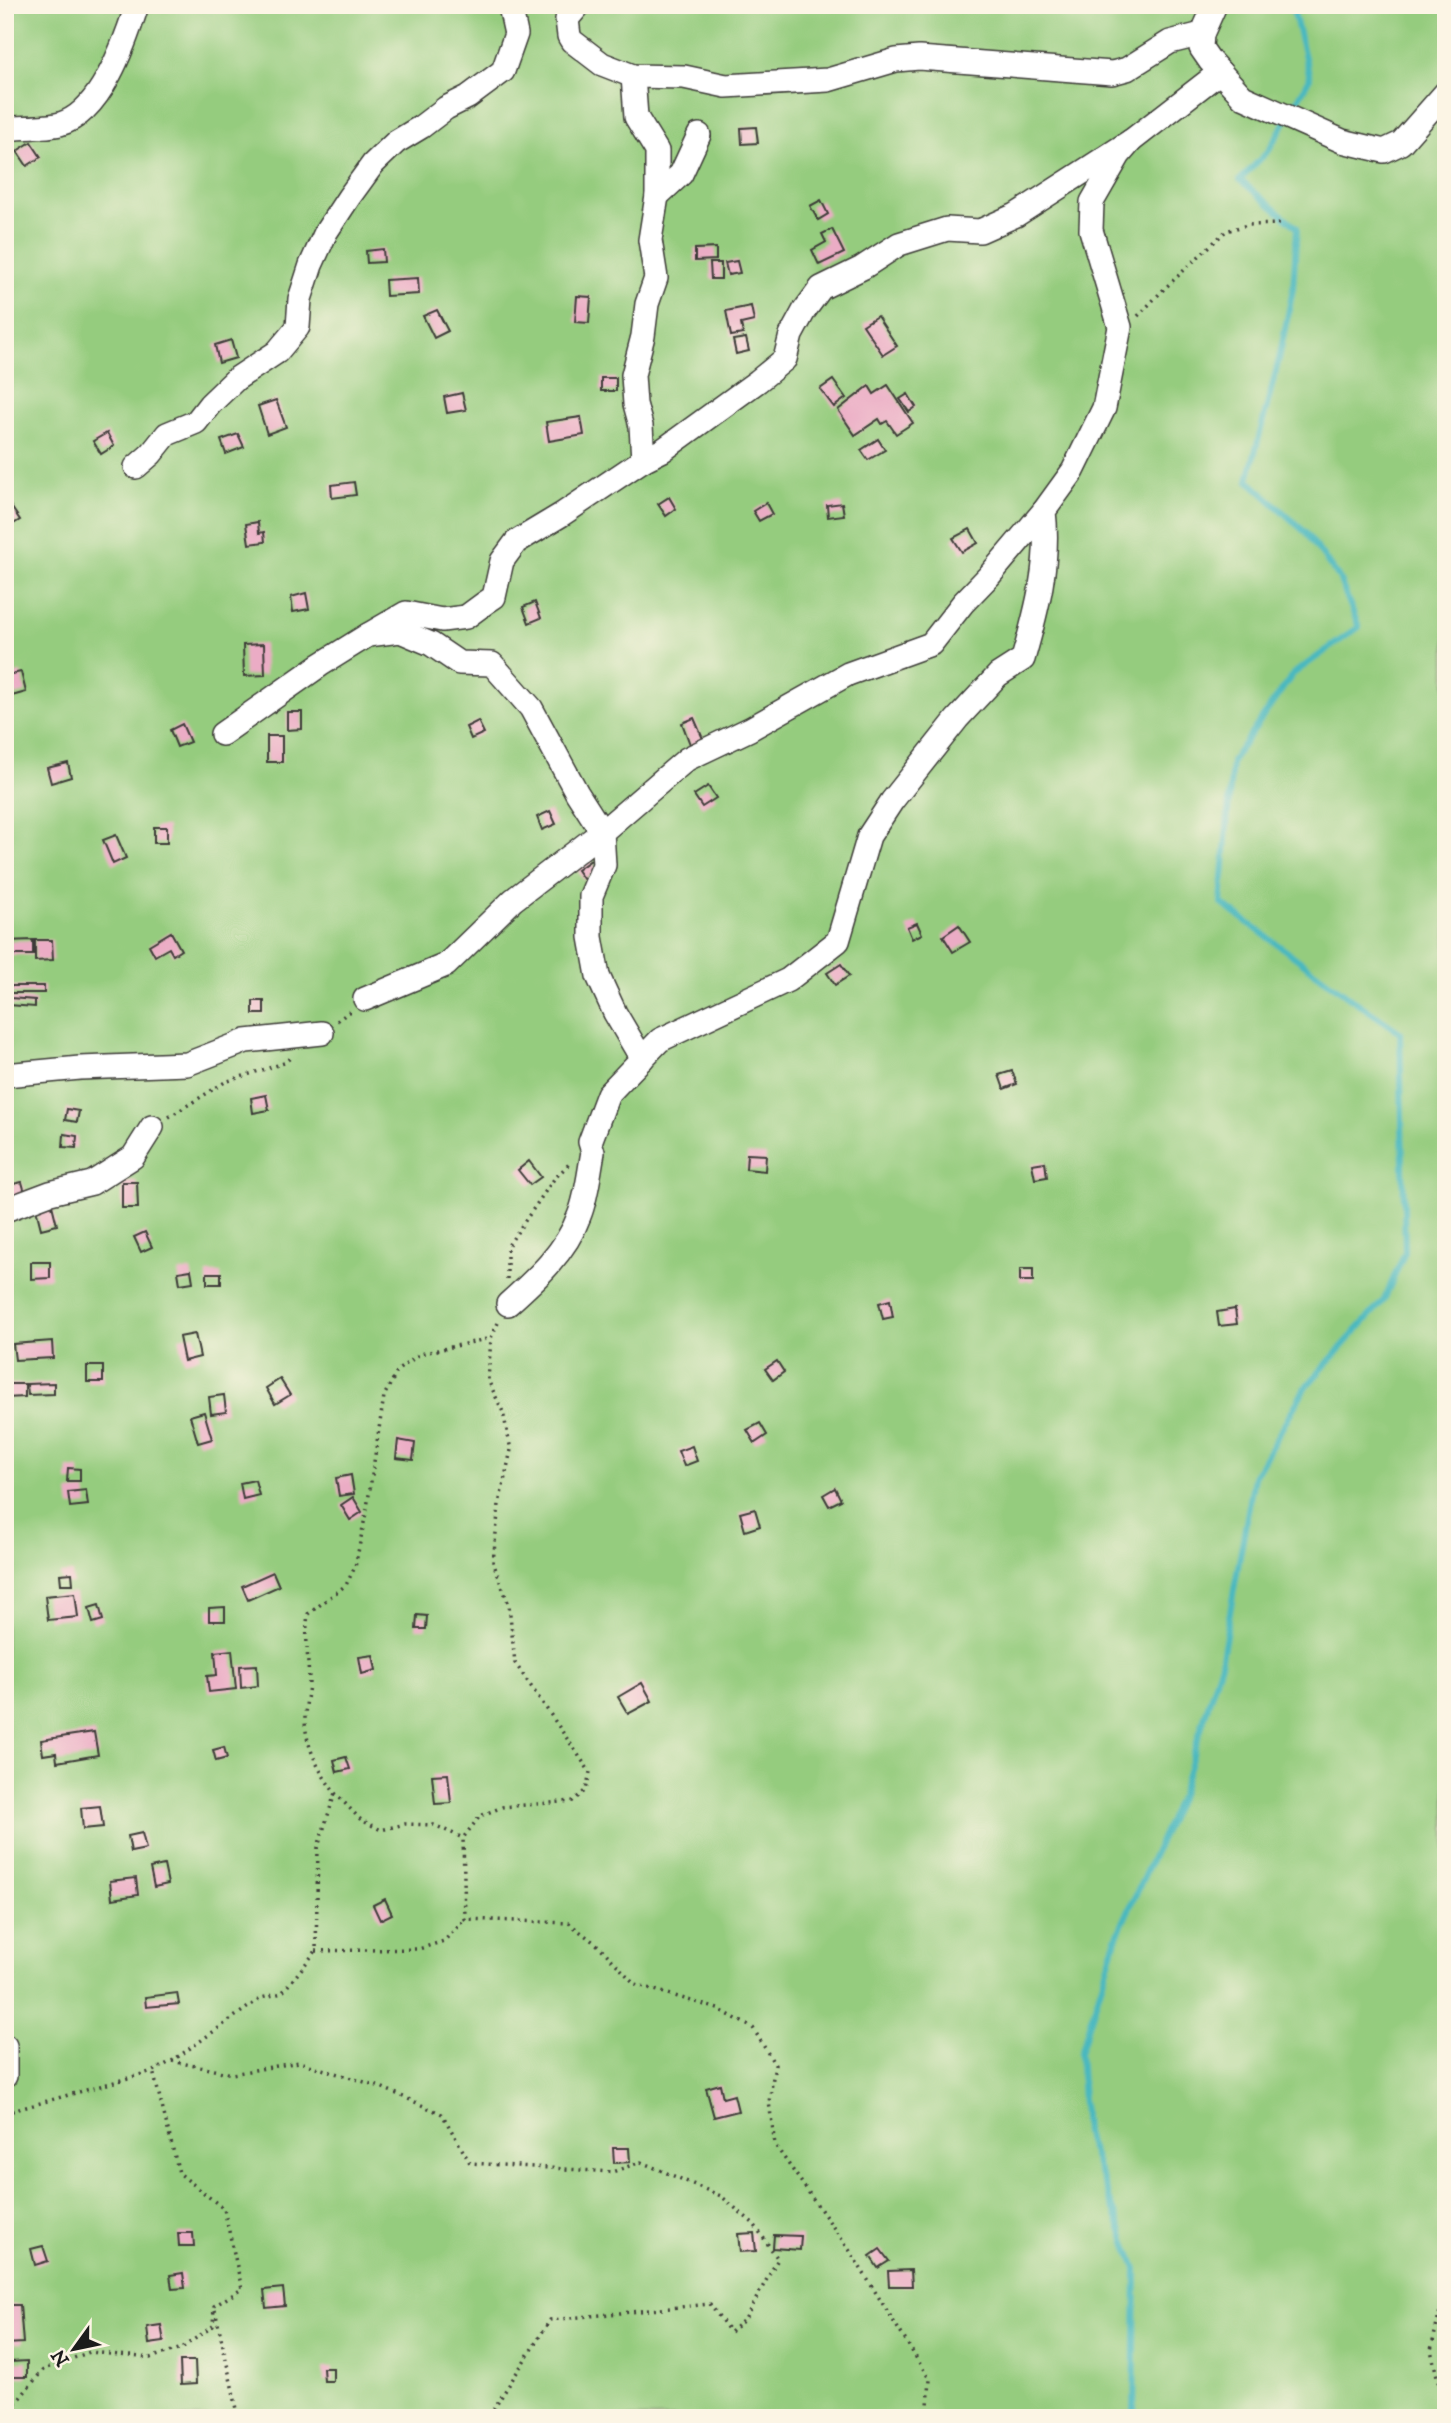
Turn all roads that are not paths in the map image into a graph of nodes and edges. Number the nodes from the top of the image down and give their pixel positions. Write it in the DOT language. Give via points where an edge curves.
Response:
graph roads {
  1 [pos="137,5"];
  2 [pos="579,5"];
  3 [pos="1215,5"];
  4 [pos="511,11"];
  5 [pos="1202,34"];
  6 [pos="1220,72"];
  7 [pos="633,76"];
  8 [pos="1446,92"];
  9 [pos="5,129"];
  10 [pos="699,135"];
  11 [pos="1131,141"];
  12 [pos="657,197"];
  13 [pos="643,460"];
  14 [pos="136,467"];
  15 [pos="1044,510"];
  16 [pos="368,635"];
  17 [pos="222,734"];
  18 [pos="602,832"];
  19 [pos="365,999"];
  20 [pos="322,1033"];
  21 [pos="642,1059"];
  22 [pos="5,1074"];
  23 [pos="152,1128"];
  24 [pos="5,1210"];
  25 [pos="508,1304"];
  26 [pos="5,2047"];
  27 [pos="5,2076"];
  1 -- 9 [label="street" via="102,90 85,110 60,124"];
  2 -- 7 [label="street" via="567,19 572,41 602,64"];
  3 -- 5 [label="street"];
  4 -- 14 [label="street" via="516,34 503,71 396,142 349,197 311,265 300,299 298,327 277,352 236,379 196,422 167,434"];
  5 -- 6 [label="street" via="1201,48"];
  5 -- 7 [label="street" via="1170,42 1127,69 1112,73 919,58 828,80 726,86 684,77"];
  6 -- 8 [label="street" via="1243,97 1342,141 1384,151 1401,143"];
  6 -- 11 [label="street"];
  7 -- 12 [label="street" via="636,117 657,151"];
  10 -- 12 [label="street" via="681,174"];
  11 -- 13 [label="street" via="1016,215 980,231 947,229 899,244 821,288 791,335 786,359"];
  11 -- 15 [label="street" via="1092,202 1091,230 1120,327 1104,408 1073,471"];
  12 -- 13 [label="street" via="650,240 656,278 633,375"];
  13 -- 16 [label="street" via="516,542 502,561 494,597 466,617 442,620 406,613"];
  15 -- 18 [label="street" via="931,644 848,674 750,730 687,759"];
  15 -- 21 [label="street" via="1042,588 1023,659 998,675 957,719 884,813 869,836 838,941 788,980 660,1040"];
  16 -- 17 [label="street"];
  16 -- 18 [label="street" via="400,631 459,663 492,664 531,708"];
  18 -- 19 [label="street" via="513,900 446,965"];
  18 -- 21 [label="street" via="604,864 591,896 591,937 598,976"];
  20 -- 22 [label="street" via="246,1041 187,1064"];
  21 -- 25 [label="street" via="608,1094 590,1142 593,1152 580,1214 567,1243"];
  23 -- 24 [label="street" via="133,1157 92,1183"];
  26 -- 27 [label="street"];
}
